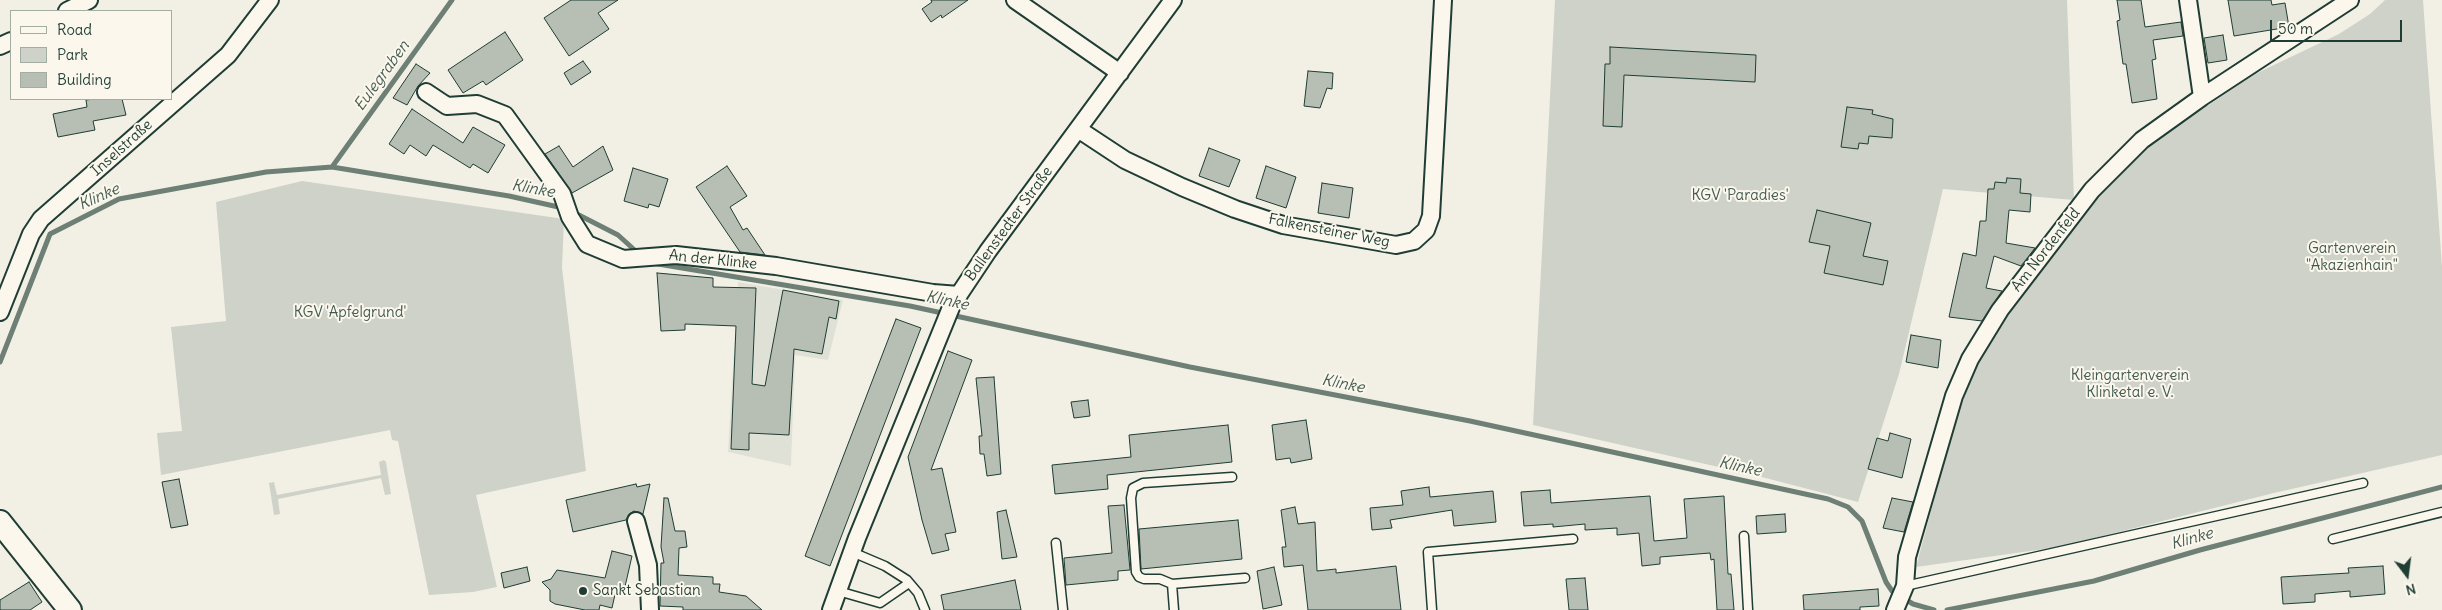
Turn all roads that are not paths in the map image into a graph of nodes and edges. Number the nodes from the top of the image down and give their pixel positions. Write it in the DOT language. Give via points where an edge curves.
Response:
graph roads {
  1 [pos="89,0"];
  2 [pos="270,0"];
  3 [pos="1015,0"];
  4 [pos="1173,0"];
  5 [pos="1443,0"];
  6 [pos="2188,0"];
  7 [pos="2350,0"];
  8 [pos="69,10"];
  9 [pos="1120,73"];
  10 [pos="426,92"];
  11 [pos="2202,97"];
  12 [pos="1078,129"];
  13 [pos="955,300"];
  14 [pos="0,312"];
  15 [pos="1232,477"];
  16 [pos="2363,483"];
  17 [pos="2442,512"];
  18 [pos="636,521"];
  19 [pos="0,522"];
  20 [pos="1744,536"];
  21 [pos="1573,539"];
  22 [pos="2333,539"];
  23 [pos="1056,543"];
  24 [pos="852,552"];
  25 [pos="1245,578"];
  26 [pos="909,583"];
  27 [pos="1172,584"];
  28 [pos="1903,590"];
  29 [pos="838,591"];
  30 [pos="70,610"];
  31 [pos="650,610"];
  32 [pos="831,610"];
  33 [pos="925,610"];
  34 [pos="1063,610"];
  35 [pos="1174,610"];
  36 [pos="1432,610"];
  37 [pos="1748,610"];
  38 [pos="1895,610"];
  1 -- 8 [label="street"];
  2 -- 14 [label="street, Inselstraße" via="228,55 41,220 31,234"];
  3 -- 9 [label="street"];
  4 -- 9 [label="street, Ballenstedter Straße"];
  5 -- 12 [label="street, Falkensteiner Weg" via="1432,216 1426,230 1414,241 1396,245 1283,225 1235,209 1125,160"];
  6 -- 11 [label="street"];
  7 -- 11 [label="street, Am Nordenfeld"];
  9 -- 12 [label="street, Ballenstedter Straße"];
  10 -- 13 [label="street, An der Klinke" via="447,106 477,104 505,115 562,194 570,217 587,244 623,259 662,254 776,266 933,293"];
  11 -- 28 [label="street, Am Nordenfeld" via="2142,140 2092,190 2000,310 1970,359 1944,428 1908,557"];
  12 -- 13 [label="street, Ballenstedter Straße"];
  13 -- 24 [label="street, Ballenstedter Straße"];
  15 -- 27 [label="lane" via="1143,483 1133,488 1136,572 1144,579 1160,579"];
  16 -- 28 [label="lane"];
  17 -- 22 [label="lane"];
  18 -- 31 [label="street" via="648,565"];
  19 -- 30 [label="street"];
  20 -- 37 [label="lane"];
  21 -- 36 [label="lane" via="1428,552"];
  23 -- 34 [label="lane"];
  24 -- 26 [label="lane" via="885,566"];
  24 -- 29 [label="street, Ballenstedter Straße"];
  25 -- 27 [label="lane"];
  26 -- 29 [label="lane" via="880,603"];
  26 -- 33 [label="lane"];
  27 -- 35 [label="lane"];
  28 -- 38 [label="street, Am Nordenfeld"];
  29 -- 32 [label="street, Ballenstedter Straße"];
}
